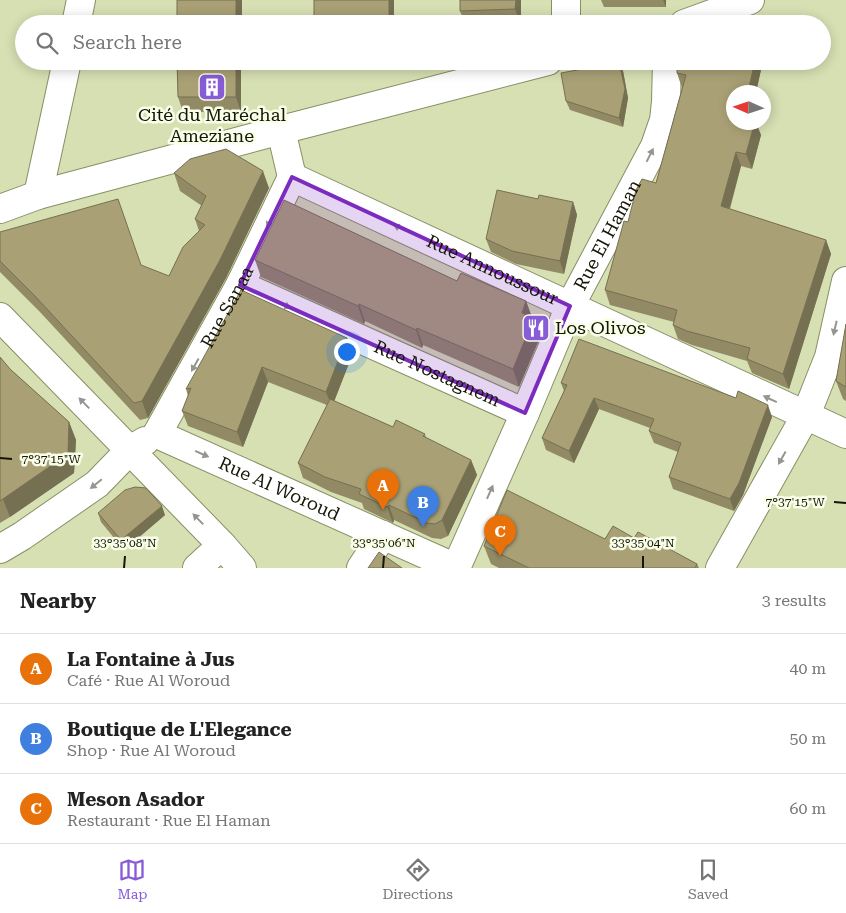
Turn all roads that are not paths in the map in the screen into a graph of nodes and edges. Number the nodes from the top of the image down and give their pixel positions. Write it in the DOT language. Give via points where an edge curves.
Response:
graph roads {
  1 [pos="81,0"];
  2 [pos="566,0"];
  3 [pos="750,0"];
  4 [pos="78,15"];
  5 [pos="566,15"];
  6 [pos="709,15"];
  7 [pos="65,70"];
  8 [pos="513,70"];
  9 [pos="667,70"];
  10 [pos="281,130"];
  11 [pos="292,177"];
  12 [pos="38,194"];
  13 [pos="0,208"];
  14 [pos="846,281"];
  15 [pos="240,285"];
  16 [pos="570,306"];
  17 [pos="0,317"];
  18 [pos="525,413"];
  19 [pos="806,415"];
  20 [pos="157,434"];
  21 [pos="846,434"];
  22 [pos="130,450"];
  23 [pos="383,535"];
  24 [pos="222,545"];
  25 [pos="0,548"];
  26 [pos="197,568"];
  27 [pos="242,568"];
  28 [pos="361,568"];
  29 [pos="456,568"];
  30 [pos="720,568"];
  1 -- 4 [label="street"];
  2 -- 5 [label="street"];
  3 -- 6 [label="street"];
  7 -- 12 [label="street"];
  8 -- 10 [label="street"];
  16 -- 9 [label="street, Rue El Haman, one-way" via="655,146 664,120"];
  10 -- 11 [label="street"];
  10 -- 12 [label="street"];
  11 -- 15 [label="street, Rue Sanaa, one-way"];
  16 -- 11 [label="street, Rue Annoussour, one-way"];
  12 -- 13 [label="street"];
  14 -- 19 [label="street, one-way" via="828,357"];
  15 -- 18 [label="street, Rue Nostagnem, one-way"];
  15 -- 20 [label="street, Rue Sanaa, one-way"];
  16 -- 18 [label="street, Rue El Haman"];
  19 -- 16 [label="street, Rue Annoussour, one-way"];
  22 -- 17 [label="street, one-way"];
  29 -- 18 [label="street, Rue El Haman, one-way"];
  19 -- 21 [label="street, Rue Annoussour"];
  19 -- 30 [label="street, one-way"];
  20 -- 22 [label="street"];
  20 -- 23 [label="street, Rue Al Woroud, one-way"];
  24 -- 22 [label="street, one-way"];
  22 -- 25 [label="street, one-way" via="97,484"];
  23 -- 28 [label="street"];
  23 -- 29 [label="street, Rue Al Woroud"];
  24 -- 26 [label="street"];
  24 -- 27 [label="street"];
}
